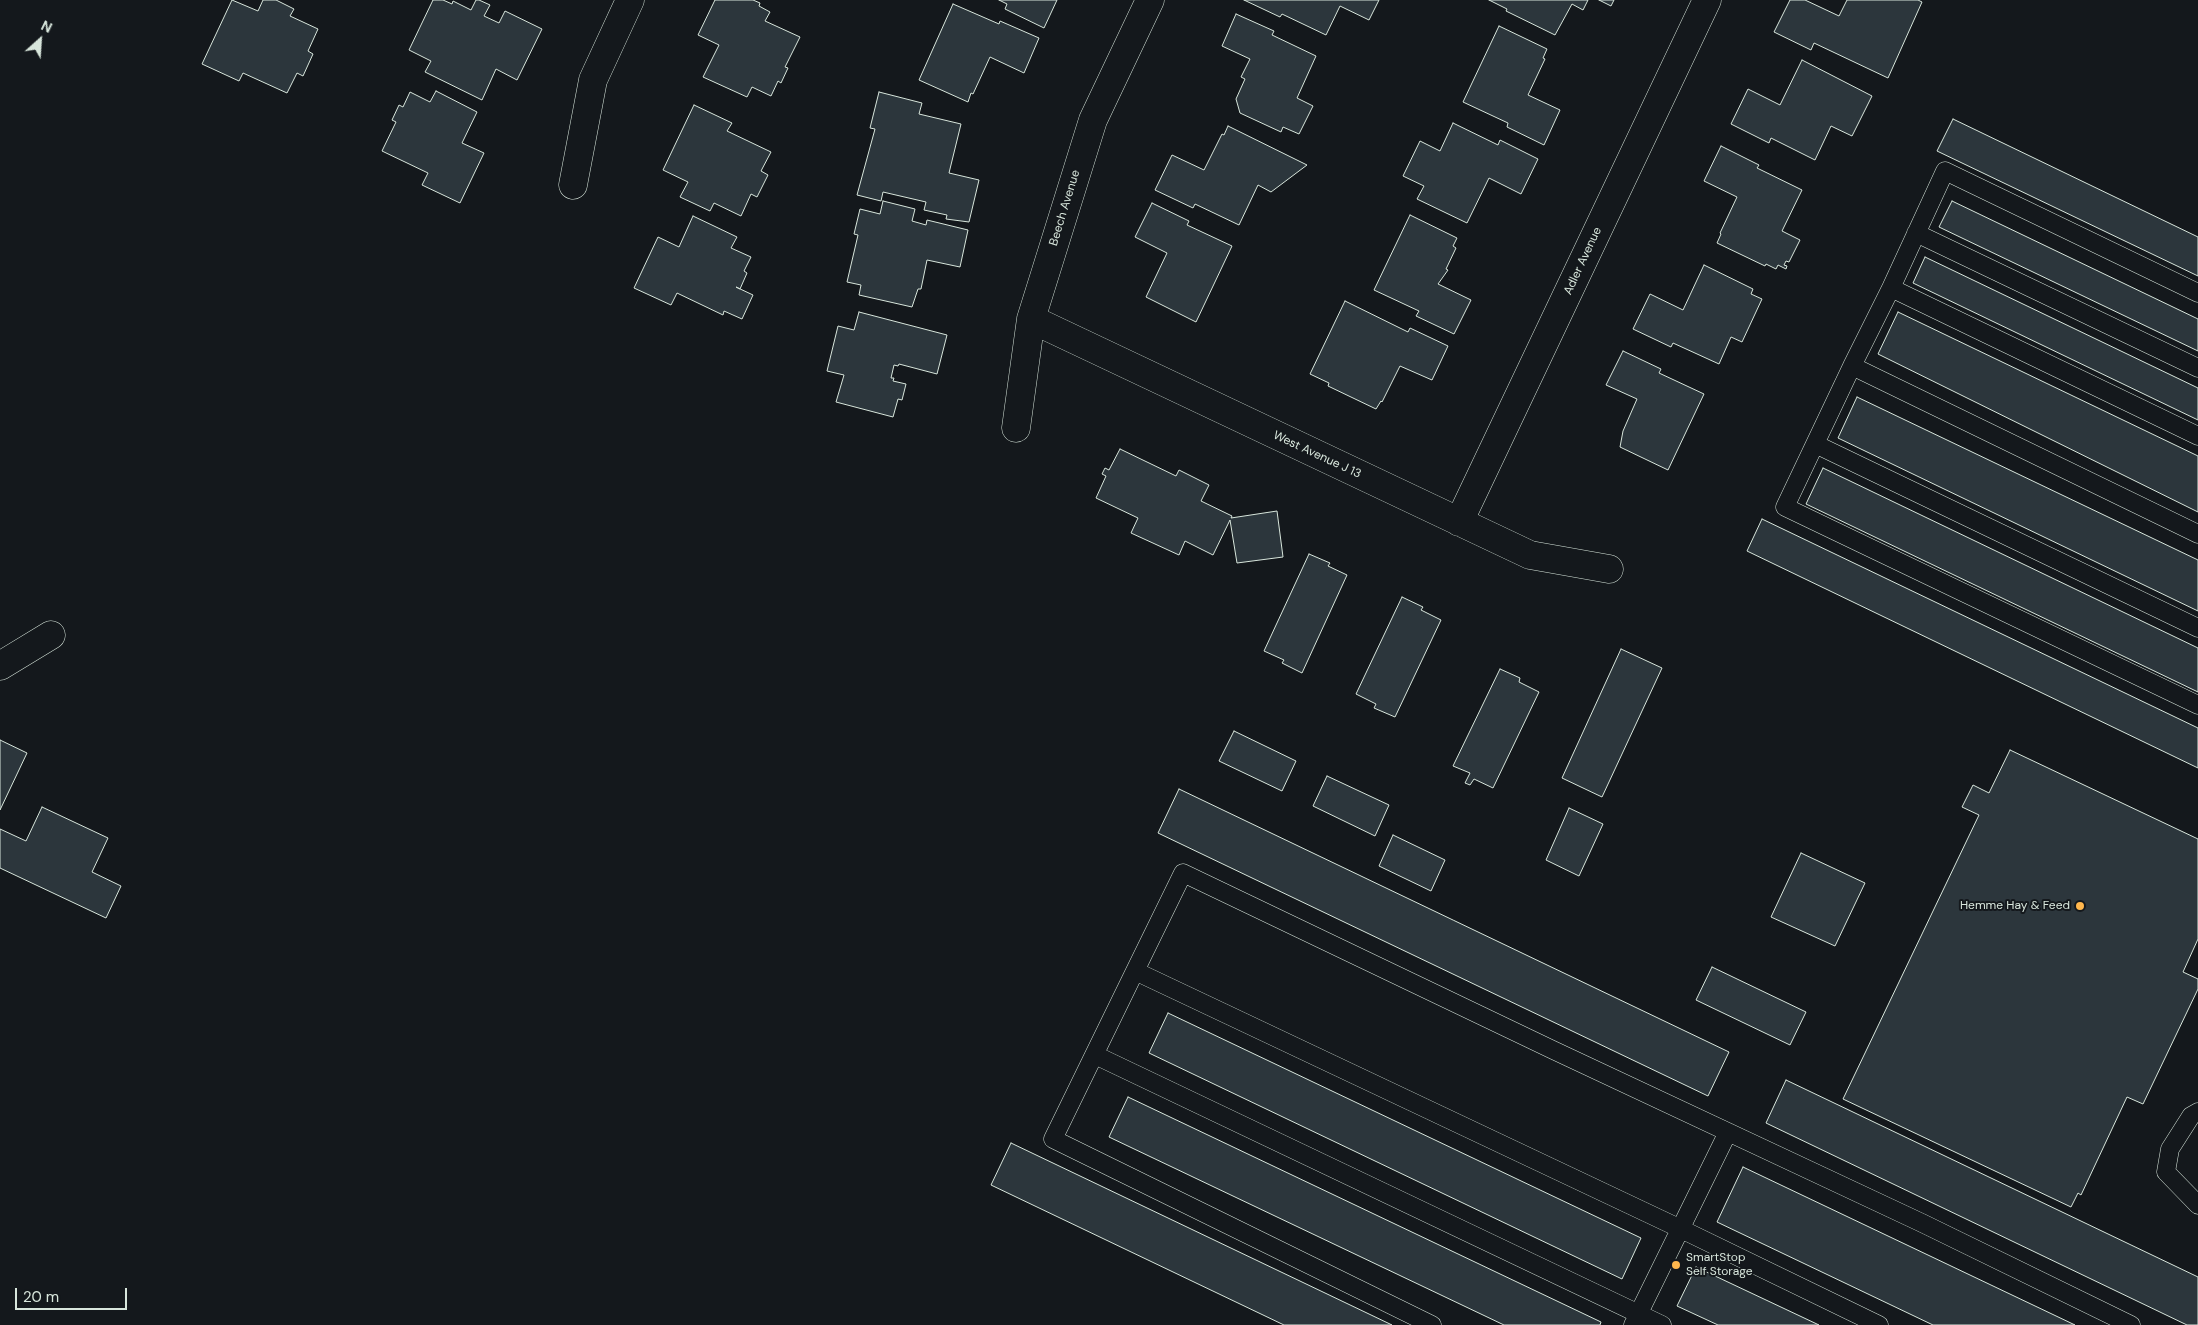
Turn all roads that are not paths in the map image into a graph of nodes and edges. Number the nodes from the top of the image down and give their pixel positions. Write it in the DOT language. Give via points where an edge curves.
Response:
graph roads {
  1 [pos="630,0"];
  2 [pos="1150,0"];
  3 [pos="1707,0"];
  4 [pos="573,185"];
  5 [pos="1916,233"];
  6 [pos="1890,288"];
  7 [pos="2198,293"];
  8 [pos="1031,319"];
  9 [pos="1852,366"];
  10 [pos="2198,368"];
  11 [pos="1016,428"];
  12 [pos="2198,436"];
  13 [pos="1815,444"];
  14 [pos="1459,522"];
  15 [pos="2198,534"];
  16 [pos="1609,569"];
  17 [pos="2198,628"];
  18 [pos="51,636"];
  19 [pos="0,666"];
  20 [pos="2198,705"];
  21 [pos="1135,972"];
  22 [pos="1094,1055"];
  23 [pos="2198,1112"];
  24 [pos="1728,1132"];
  25 [pos="2198,1205"];
  26 [pos="1681,1228"];
  27 [pos="1636,1320"];
  28 [pos="1432,1325"];
  29 [pos="1662,1325"];
  30 [pos="1879,1325"];
  31 [pos="2132,1325"];
  1 -- 4 [label="street" via="593,80"];
  2 -- 8 [label="street, Beech Avenue" via="1093,120"];
  3 -- 14 [label="street, Adler Avenue"];
  5 -- 6 [label="lane"];
  5 -- 7 [label="lane" via="1945,171"];
  5 -- 10 [label="lane"];
  6 -- 9 [label="lane"];
  6 -- 12 [label="lane"];
  8 -- 11 [label="street, Beech Avenue"];
  8 -- 14 [label="street, West Avenue J 13"];
  9 -- 13 [label="lane"];
  9 -- 15 [label="lane"];
  13 -- 17 [label="lane"];
  13 -- 20 [label="lane" via="1785,507"];
  14 -- 16 [label="street, West Avenue J 13" via="1530,555"];
  18 -- 19 [label="street"];
  21 -- 22 [label="lane"];
  21 -- 24 [label="lane" via="1183,873"];
  21 -- 26 [label="lane"];
  22 -- 27 [label="lane"];
  22 -- 28 [label="lane" via="1053,1139"];
  23 -- 25 [label="lane" via="2191,1116 2170,1149 2166,1172"];
  24 -- 26 [label="lane"];
  24 -- 31 [label="lane"];
  26 -- 27 [label="lane"];
  26 -- 30 [label="lane"];
  27 -- 29 [label="lane"];
}
